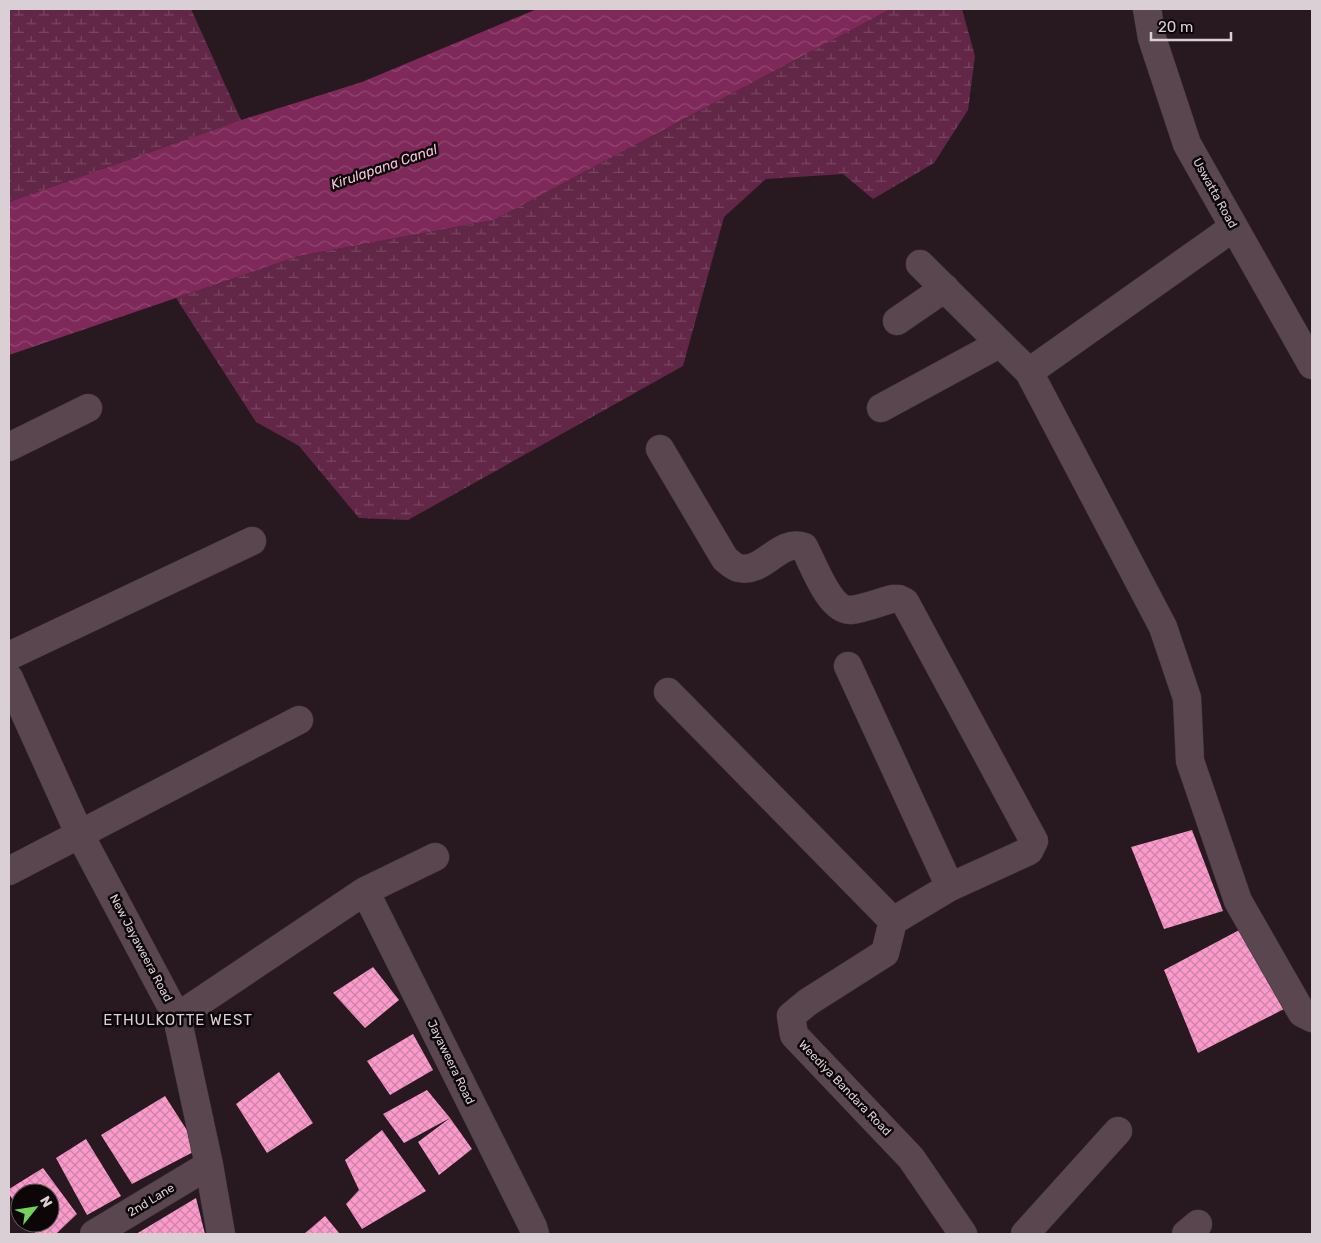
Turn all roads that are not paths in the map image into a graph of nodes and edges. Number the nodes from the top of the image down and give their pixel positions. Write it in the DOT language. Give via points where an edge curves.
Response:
graph roads {
  1 [pos="1147,9"];
  2 [pos="1234,227"];
  3 [pos="920,264"];
  4 [pos="945,288"];
  5 [pos="897,320"];
  6 [pos="1000,344"];
  7 [pos="1312,365"];
  8 [pos="1028,372"];
  9 [pos="88,408"];
  10 [pos="881,408"];
  11 [pos="9,447"];
  12 [pos="660,449"];
  13 [pos="252,541"];
  14 [pos="9,656"];
  15 [pos="848,666"];
  16 [pos="9,678"];
  17 [pos="668,692"];
  18 [pos="299,720"];
  19 [pos="79,833"];
  20 [pos="435,857"];
  21 [pos="9,871"];
  22 [pos="950,887"];
  23 [pos="365,891"];
  24 [pos="893,921"];
  25 [pos="177,1016"];
  26 [pos="1312,1018"];
  27 [pos="1118,1131"];
  28 [pos="209,1165"];
  29 [pos="94,1234"];
  30 [pos="221,1234"];
  31 [pos="534,1234"];
  32 [pos="963,1234"];
  33 [pos="1025,1234"];
  1 -- 2 [label="street, Uswatta Road" via="1152,38 1187,144"];
  2 -- 7 [label="street, Uswatta Road"];
  2 -- 8 [label="street"];
  3 -- 4 [label="street"];
  4 -- 5 [label="street"];
  4 -- 6 [label="street"];
  6 -- 8 [label="street"];
  6 -- 10 [label="street"];
  8 -- 26 [label="street" via="1163,627 1187,698 1190,762 1238,901 1302,1013"];
  9 -- 11 [label="street"];
  12 -- 22 [label="street" via="725,559 738,568 752,568 797,544 804,547 829,596 839,606 850,610 892,599 905,602 1034,841 1029,852"];
  13 -- 14 [label="street"];
  15 -- 22 [label="street"];
  16 -- 19 [label="street, New Jayaweera Road"];
  17 -- 24 [label="street"];
  18 -- 19 [label="street"];
  19 -- 21 [label="street"];
  19 -- 25 [label="street, New Jayaweera Road"];
  20 -- 23 [label="street"];
  22 -- 24 [label="street"];
  23 -- 25 [label="street"];
  23 -- 31 [label="street, Jayaweera Road"];
  24 -- 32 [label="street, Weediya Bandara Road" via="885,953 791,1016 794,1035 911,1158"];
  25 -- 28 [label="street, New Jayaweera Road"];
  27 -- 33 [label="street"];
  28 -- 29 [label="street, 2nd Lane"];
  28 -- 30 [label="street, New Jayaweera Road"];
}
